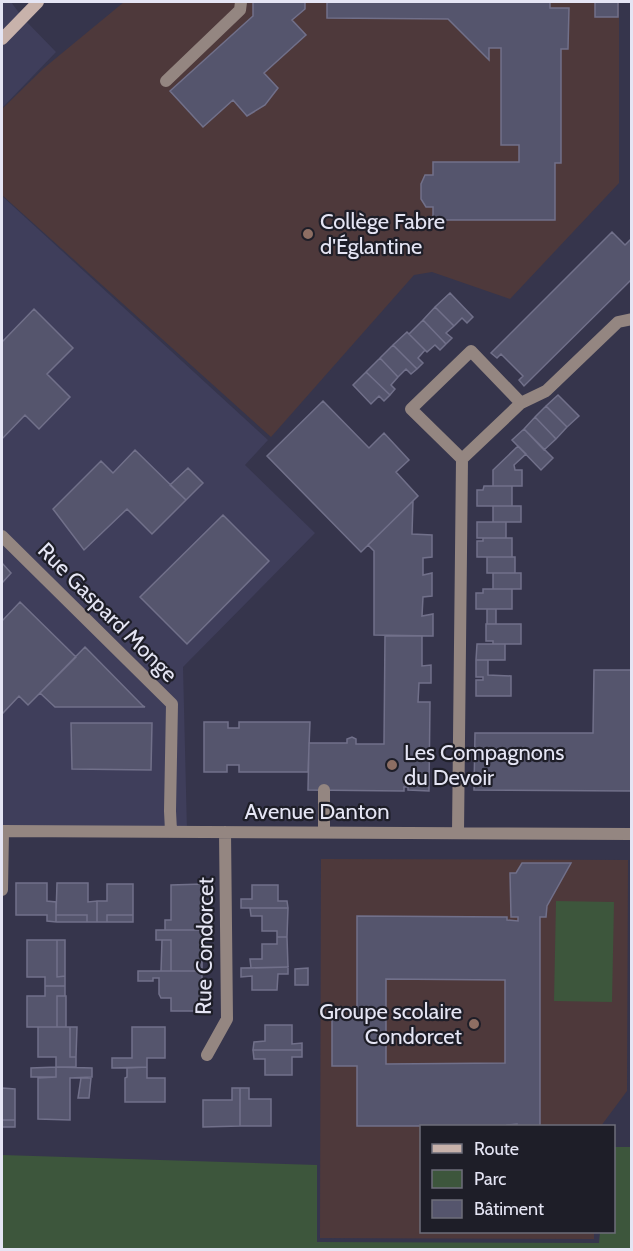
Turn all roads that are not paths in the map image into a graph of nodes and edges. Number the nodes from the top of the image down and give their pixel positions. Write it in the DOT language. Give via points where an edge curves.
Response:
graph roads {
  1 [pos="44,2"];
  2 [pos="241,2"];
  3 [pos="35,5"];
  4 [pos="2,39"];
  5 [pos="166,81"];
  6 [pos="632,319"];
  7 [pos="521,403"];
  8 [pos="462,459"];
  9 [pos="2,536"];
  10 [pos="324,790"];
  11 [pos="2,831"];
  12 [pos="171,831"];
  13 [pos="225,831"];
  14 [pos="324,832"];
  15 [pos="458,833"];
  16 [pos="632,834"];
  17 [pos="2,890"];
  18 [pos="207,1055"];
  1 -- 3 [label="main road"];
  2 -- 5 [label="street" via="240,10"];
  3 -- 4 [label="main road"];
  6 -- 7 [label="street" via="618,322 546,391"];
  7 -- 8 [label="street"];
  7 -- 8 [label="street" via="471,351 411,409"];
  8 -- 15 [label="street"];
  9 -- 12 [label="street, Rue Gaspard Monge" via="172,704"];
  10 -- 14 [label="street"];
  11 -- 12 [label="street, Avenue Danton"];
  11 -- 17 [label="street"];
  12 -- 13 [label="street, Avenue Danton"];
  13 -- 14 [label="street, Avenue Danton"];
  13 -- 18 [label="street, Rue Condorcet" via="227,1019"];
  14 -- 15 [label="street, Avenue Danton"];
  15 -- 16 [label="street, Avenue Danton"];
}
